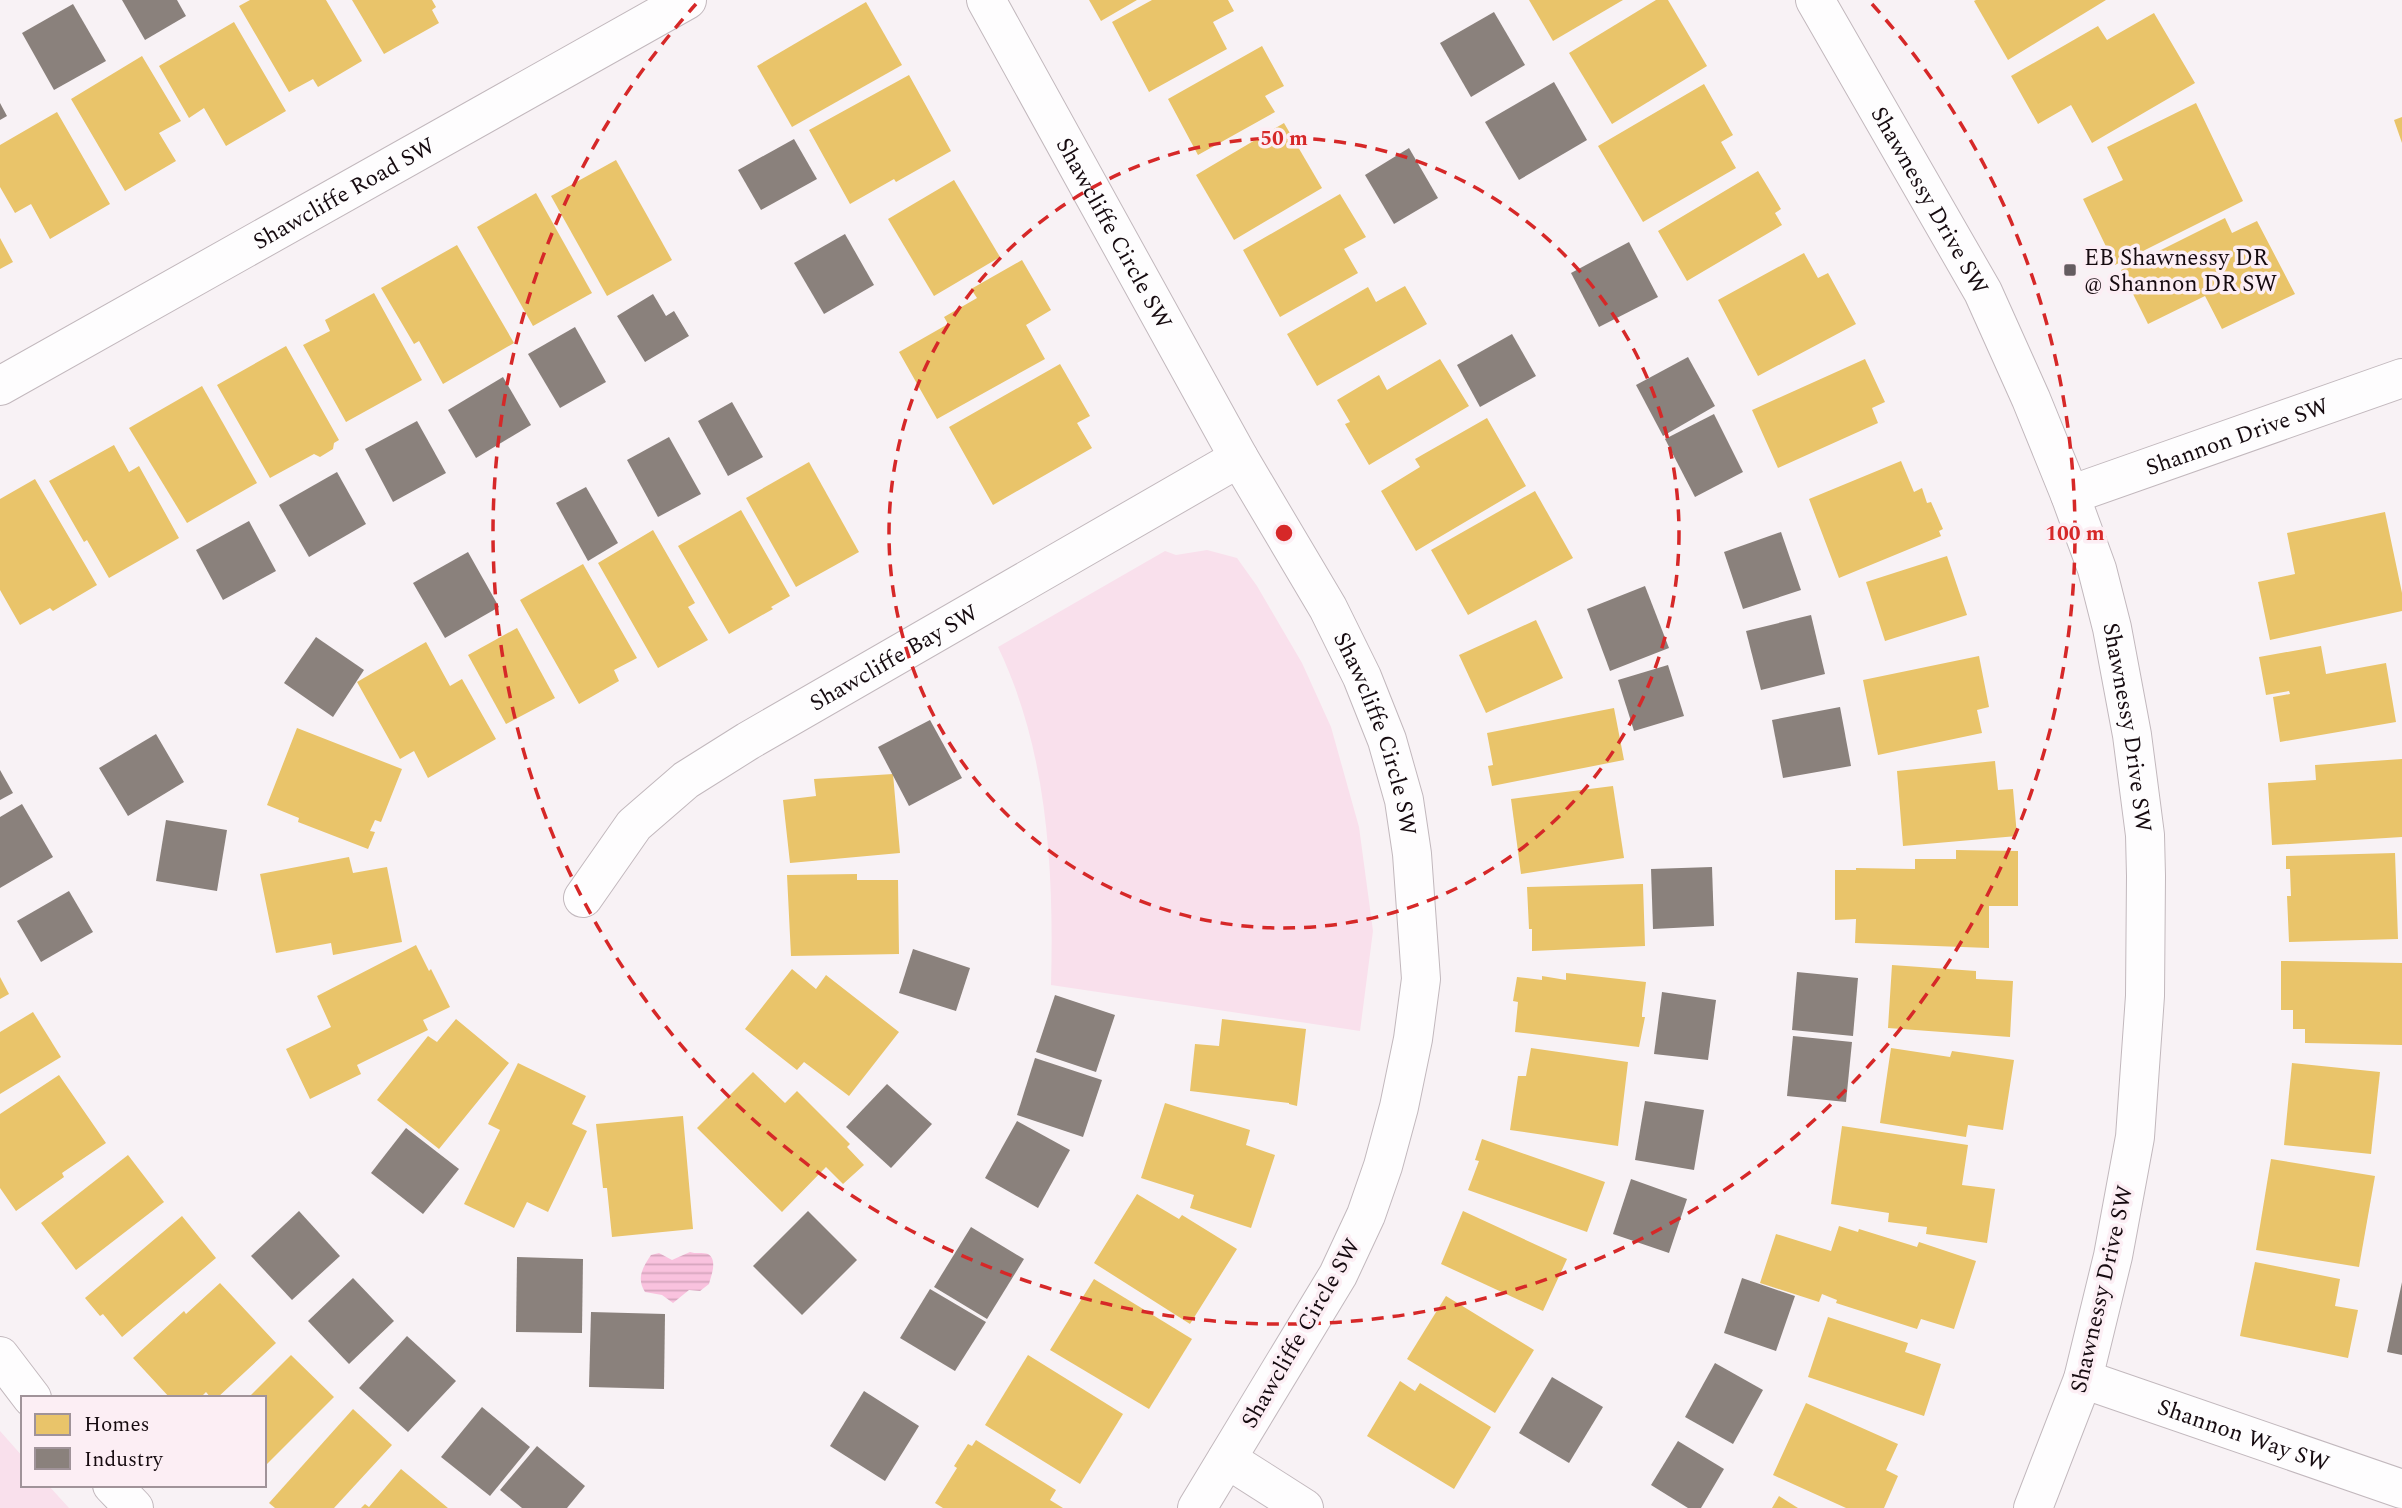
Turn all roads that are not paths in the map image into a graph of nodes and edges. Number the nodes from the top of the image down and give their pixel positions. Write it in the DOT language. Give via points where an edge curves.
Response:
graph roads {
  1 [pos="687,0"];
  2 [pos="986,0"];
  3 [pos="1815,0"];
  4 [pos="2402,379"];
  5 [pos="0,386"];
  6 [pos="1239,458"];
  7 [pos="2070,495"];
  8 [pos="583,898"];
  9 [pos="0,1356"];
  10 [pos="2084,1379"];
  11 [pos="30,1396"];
  12 [pos="1227,1459"];
  13 [pos="114,1487"];
  14 [pos="2402,1489"];
  15 [pos="134,1508"];
  16 [pos="1197,1508"];
  17 [pos="1304,1508"];
  18 [pos="2033,1508"];
  1 -- 5 [label="street, Shawcliffe Road SW"];
  2 -- 6 [label="street, Shawcliffe Circle SW"];
  3 -- 7 [label="street, Shawnessy Drive SW" via="1983,292"];
  4 -- 7 [label="street, Shannon Drive SW"];
  6 -- 8 [label="street, Shawcliffe Bay SW" via="686,779 634,825"];
  6 -- 12 [label="street, Shawcliffe Circle SW" via="1328,608 1387,740 1404,800 1412,854 1421,979 1399,1107 1366,1215 1338,1275"];
  7 -- 10 [label="street, Shawnessy Drive SW" via="2112,628 2132,735 2146,876 2146,996 2135,1137"];
  9 -- 11 [label="street"];
  10 -- 14 [label="street, Shannon Way SW"];
  10 -- 18 [label="street, Shawnessy Drive SW"];
  12 -- 16 [label="street, Shawcliffe Circle SW"];
  12 -- 17 [label="street"];
  13 -- 15 [label="street"];
}
